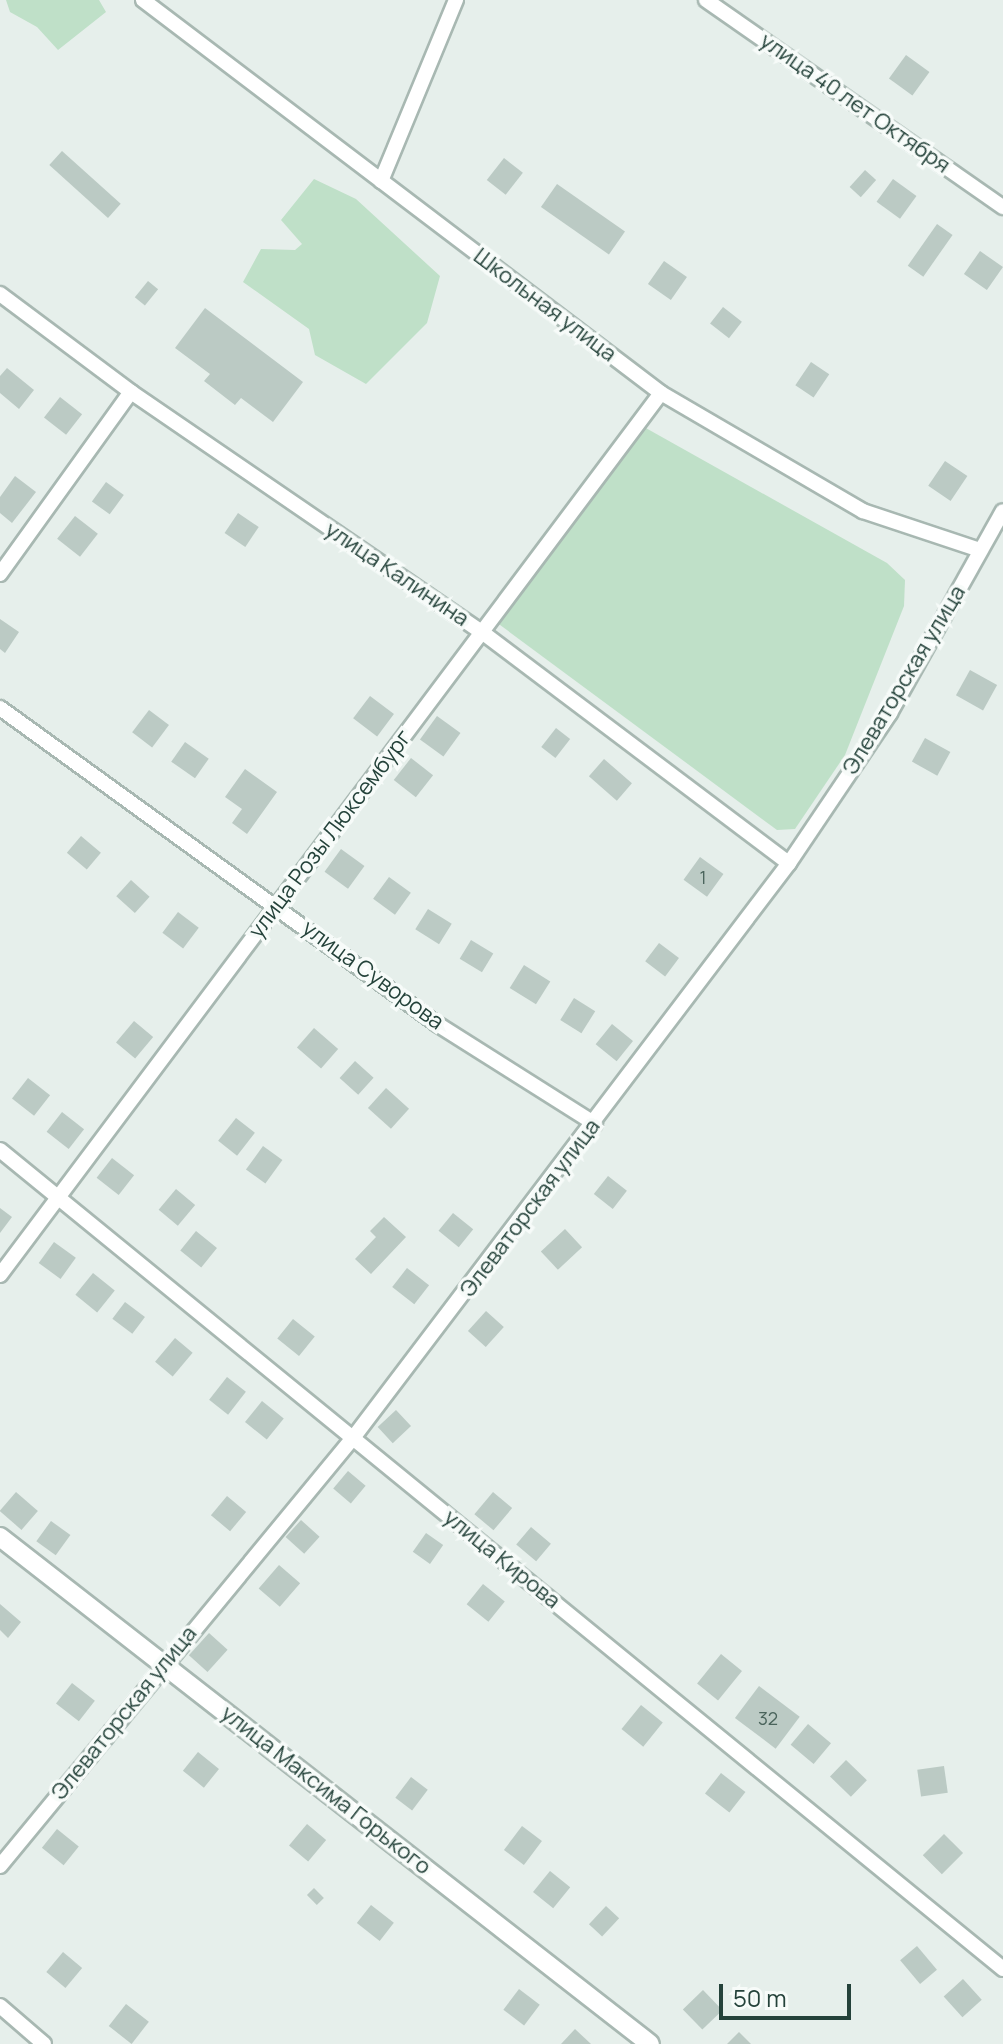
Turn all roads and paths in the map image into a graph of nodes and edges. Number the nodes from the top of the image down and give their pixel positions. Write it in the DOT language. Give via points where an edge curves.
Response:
graph roads {
  1 [pos="143,0"];
  2 [pos="456,0"];
  3 [pos="706,0"];
  4 [pos="381,181"];
  5 [pos="1003,207"];
  6 [pos="0,294"];
  7 [pos="131,392"];
  8 [pos="661,393"];
  9 [pos="1003,511"];
  10 [pos="980,550"];
  11 [pos="0,574"];
  12 [pos="482,632"];
  13 [pos="0,708"];
  14 [pos="789,863"];
  15 [pos="277,905"];
  16 [pos="595,1124"];
  17 [pos="0,1150"];
  18 [pos="59,1195"];
  19 [pos="0,1275"];
  20 [pos="353,1438"];
  21 [pos="0,1537"];
  22 [pos="164,1663"];
  23 [pos="0,1866"];
  24 [pos="1003,1969"];
  25 [pos="0,2006"];
  26 [pos="44,2044"];
  27 [pos="650,2044"];
  1 -- 4 [label="street, Школьная улица"];
  2 -- 4 [label="street"];
  3 -- 5 [label="street, улица 40 лет Октября"];
  4 -- 8 [label="street, Школьная улица"];
  6 -- 7 [label="street, улица Калинина"];
  7 -- 11 [label="street"];
  7 -- 12 [label="street, улица Калинина"];
  8 -- 10 [label="street, Школьная улица" via="863,511"];
  8 -- 12 [label="street, улица Розы Люксембург"];
  9 -- 10 [label="street, Элеваторская улица"];
  10 -- 14 [label="street, Элеваторская улица" via="890,713"];
  12 -- 14 [label="street, улица Калинина"];
  12 -- 15 [label="street, улица Розы Люксембург"];
  13 -- 15 [label="street, улица Суворова"];
  14 -- 16 [label="street, Элеваторская улица"];
  15 -- 16 [label="street, улица Суворова" via="437,1024"];
  15 -- 18 [label="street, улица Розы Люксембург"];
  16 -- 20 [label="street, Элеваторская улица"];
  17 -- 18 [label="street, улица Кирова"];
  18 -- 19 [label="street, улица Розы Люксембург"];
  18 -- 20 [label="street, улица Кирова"];
  20 -- 22 [label="street, Элеваторская улица"];
  20 -- 24 [label="street, улица Кирова"];
  21 -- 22 [label="street, улица Максима Горького"];
  22 -- 23 [label="street, Элеваторская улица"];
  22 -- 27 [label="street, улица Максима Горького"];
  25 -- 26 [label="street"];
}
